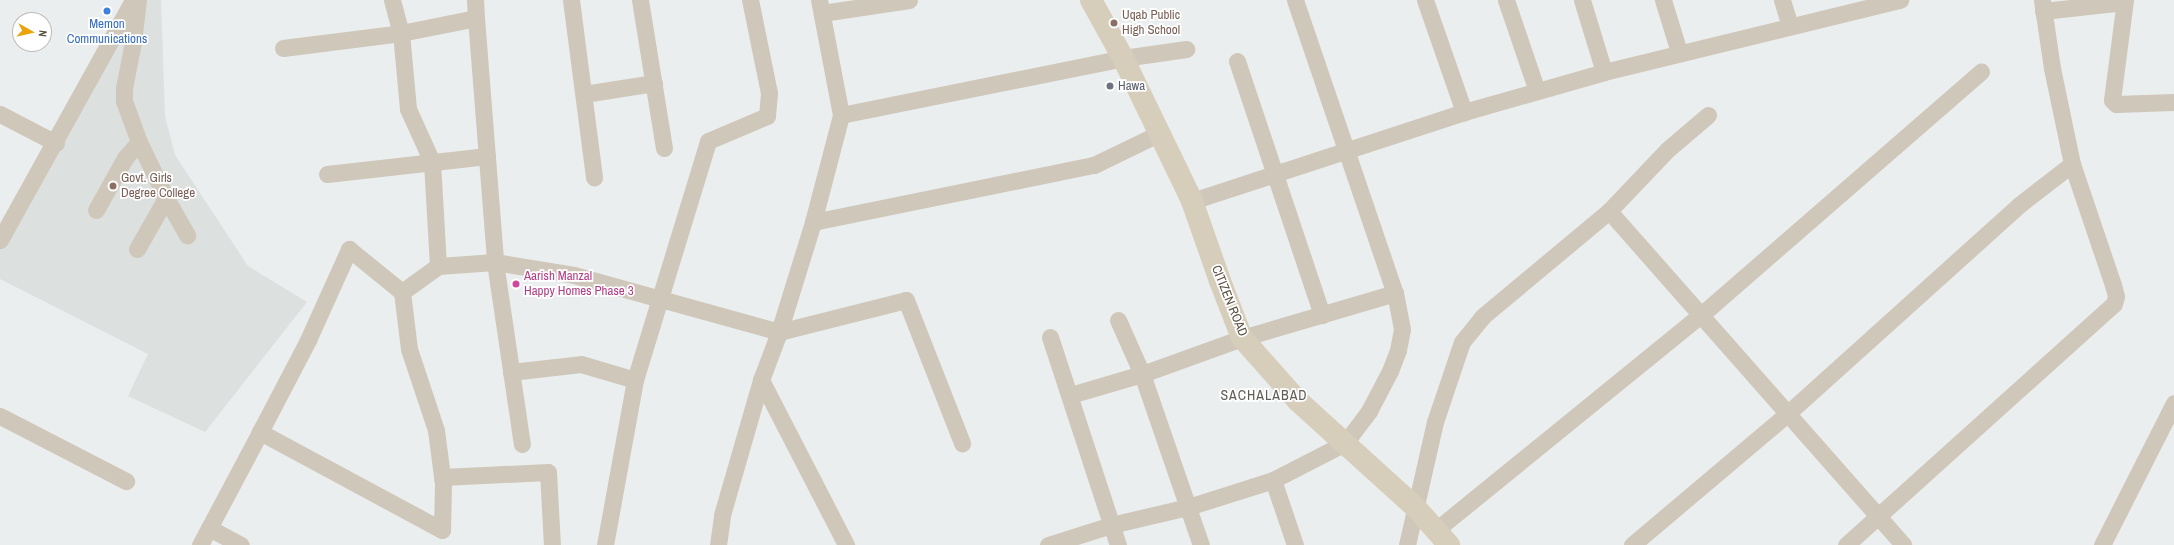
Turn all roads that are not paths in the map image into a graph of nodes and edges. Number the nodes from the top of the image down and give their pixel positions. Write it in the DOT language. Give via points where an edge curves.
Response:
graph roads {
  1 [pos="133,0"];
  2 [pos="138,0"];
  3 [pos="392,0"];
  4 [pos="475,0"];
  5 [pos="571,0"];
  6 [pos="640,0"];
  7 [pos="750,0"];
  8 [pos="909,0"];
  9 [pos="1091,0"];
  10 [pos="1295,0"];
  11 [pos="1425,0"];
  12 [pos="1506,0"];
  13 [pos="1582,0"];
  14 [pos="1663,0"];
  15 [pos="1782,0"];
  16 [pos="1900,0"];
  17 [pos="2125,1"];
  18 [pos="1879,3"];
  19 [pos="2043,5"];
  20 [pos="820,6"];
  21 [pos="476,18"];
  22 [pos="1790,26"];
  23 [pos="401,33"];
  24 [pos="284,48"];
  25 [pos="1186,49"];
  26 [pos="1679,52"];
  27 [pos="1123,58"];
  28 [pos="1236,61"];
  29 [pos="1604,72"];
  30 [pos="1981,72"];
  31 [pos="654,83"];
  32 [pos="1538,91"];
  33 [pos="584,94"];
  34 [pos="2174,102"];
  35 [pos="1464,112"];
  36 [pos="0,114"];
  37 [pos="841,115"];
  38 [pos="1708,115"];
  39 [pos="1160,133"];
  40 [pos="139,142"];
  41 [pos="56,143"];
  42 [pos="664,148"];
  43 [pos="1345,151"];
  44 [pos="486,156"];
  45 [pos="432,162"];
  46 [pos="2072,164"];
  47 [pos="327,174"];
  48 [pos="1274,174"];
  49 [pos="594,178"];
  50 [pos="166,198"];
  51 [pos="1192,201"];
  52 [pos="96,210"];
  53 [pos="1609,211"];
  54 [pos="7,213"];
  55 [pos="813,222"];
  56 [pos="187,235"];
  57 [pos="0,240"];
  58 [pos="137,249"];
  59 [pos="495,262"];
  60 [pos="438,266"];
  61 [pos="402,292"];
  62 [pos="1395,293"];
  63 [pos="660,301"];
  64 [pos="1322,315"];
  65 [pos="1701,315"];
  66 [pos="1118,320"];
  67 [pos="779,332"];
  68 [pos="1050,337"];
  69 [pos="1242,338"];
  70 [pos="511,372"];
  71 [pos="1142,374"];
  72 [pos="635,380"];
  73 [pos="761,380"];
  74 [pos="1070,395"];
  75 [pos="2174,403"];
  76 [pos="1787,414"];
  77 [pos="0,416"];
  78 [pos="260,432"];
  79 [pos="962,442"];
  80 [pos="1345,443"];
  81 [pos="522,444"];
  82 [pos="442,477"];
  83 [pos="1273,480"];
  84 [pos="126,481"];
  85 [pos="1188,507"];
  86 [pos="1416,508"];
  87 [pos="1878,518"];
  88 [pos="1111,526"];
  89 [pos="209,528"];
  90 [pos="1442,538"];
  91 [pos="200,545"];
  92 [pos="241,545"];
  93 [pos="552,545"];
  94 [pos="605,545"];
  95 [pos="718,545"];
  96 [pos="846,545"];
  97 [pos="1048,545"];
  98 [pos="1118,545"];
  99 [pos="1201,545"];
  100 [pos="1296,545"];
  101 [pos="1407,545"];
  102 [pos="1632,545"];
  103 [pos="1846,545"];
  104 [pos="1903,545"];
  105 [pos="2102,545"];
  1 -- 41 [label="street"];
  2 -- 40 [label="street" via="124,101"];
  3 -- 23 [label="street"];
  4 -- 21 [label="street"];
  5 -- 33 [label="street"];
  6 -- 31 [label="street"];
  7 -- 63 [label="street" via="768,93 767,116 708,141"];
  8 -- 20 [label="street"];
  9 -- 27 [label="street, CITIZEN ROAD"];
  10 -- 43 [label="street"];
  11 -- 35 [label="street"];
  12 -- 32 [label="street"];
  13 -- 29 [label="street"];
  14 -- 26 [label="street"];
  15 -- 22 [label="street"];
  16 -- 18 [label="street"];
  17 -- 19 [label="street"];
  17 -- 34 [label="street" via="2112,100 2116,104"];
  18 -- 22 [label="street"];
  19 -- 46 [label="street" via="2052,68"];
  20 -- 37 [label="street"];
  21 -- 23 [label="street"];
  21 -- 44 [label="street"];
  22 -- 26 [label="street"];
  23 -- 24 [label="street"];
  23 -- 45 [label="street" via="408,109"];
  25 -- 27 [label="street"];
  26 -- 29 [label="street"];
  27 -- 37 [label="street"];
  27 -- 39 [label="street, CITIZEN ROAD"];
  28 -- 48 [label="street"];
  29 -- 32 [label="street"];
  30 -- 65 [label="street"];
  31 -- 33 [label="street"];
  31 -- 42 [label="street"];
  32 -- 35 [label="street"];
  33 -- 49 [label="street"];
  35 -- 43 [label="street"];
  36 -- 41 [label="street"];
  37 -- 55 [label="street"];
  38 -- 53 [label="street" via="1667,150"];
  39 -- 51 [label="street, CITIZEN ROAD"];
  39 -- 55 [label="street" via="1094,165"];
  40 -- 50 [label="street"];
  40 -- 52 [label="street" via="125,158"];
  41 -- 54 [label="street"];
  43 -- 48 [label="street"];
  43 -- 62 [label="street"];
  44 -- 45 [label="street"];
  44 -- 59 [label="street"];
  45 -- 47 [label="street"];
  45 -- 60 [label="street"];
  46 -- 76 [label="street" via="2018,206"];
  46 -- 87 [label="street" via="2113,285 2116,296 2114,304"];
  48 -- 51 [label="street"];
  48 -- 64 [label="street"];
  50 -- 56 [label="street"];
  50 -- 58 [label="street"];
  51 -- 69 [label="street, CITIZEN ROAD"];
  53 -- 65 [label="street"];
  53 -- 86 [label="street" via="1483,316 1462,342 1435,422"];
  54 -- 57 [label="street"];
  55 -- 67 [label="street"];
  59 -- 60 [label="street"];
  59 -- 63 [label="street" via="574,275"];
  59 -- 70 [label="street"];
  60 -- 61 [label="street"];
  61 -- 78 [label="street" via="349,249 308,340"];
  61 -- 82 [label="street" via="409,349 436,430"];
  62 -- 64 [label="street"];
  62 -- 80 [label="street" via="1402,329 1398,350 1369,411"];
  63 -- 67 [label="street"];
  63 -- 72 [label="street"];
  64 -- 69 [label="street"];
  65 -- 76 [label="street"];
  65 -- 90 [label="street"];
  66 -- 71 [label="street"];
  67 -- 73 [label="street"];
  67 -- 79 [label="street" via="906,300"];
  68 -- 74 [label="street"];
  69 -- 71 [label="street"];
  69 -- 80 [label="street, CITIZEN ROAD" via="1297,400"];
  70 -- 72 [label="street" via="580,364"];
  70 -- 81 [label="street"];
  71 -- 74 [label="street"];
  71 -- 85 [label="street"];
  72 -- 94 [label="street"];
  73 -- 95 [label="street" via="722,514"];
  73 -- 96 [label="street"];
  74 -- 88 [label="street"];
  75 -- 105 [label="street"];
  76 -- 87 [label="street"];
  76 -- 102 [label="street"];
  77 -- 84 [label="street"];
  78 -- 82 [label="street" via="442,530"];
  78 -- 89 [label="street"];
  80 -- 83 [label="street"];
  80 -- 86 [label="street, CITIZEN ROAD"];
  82 -- 93 [label="street" via="548,472"];
  83 -- 85 [label="street"];
  83 -- 100 [label="street"];
  85 -- 88 [label="street"];
  85 -- 99 [label="street"];
  86 -- 90 [label="street, CITIZEN ROAD"];
  86 -- 101 [label="street"];
  87 -- 103 [label="street"];
  87 -- 104 [label="street"];
  88 -- 97 [label="street"];
  88 -- 98 [label="street"];
  89 -- 91 [label="street"];
  89 -- 92 [label="street"];
}
